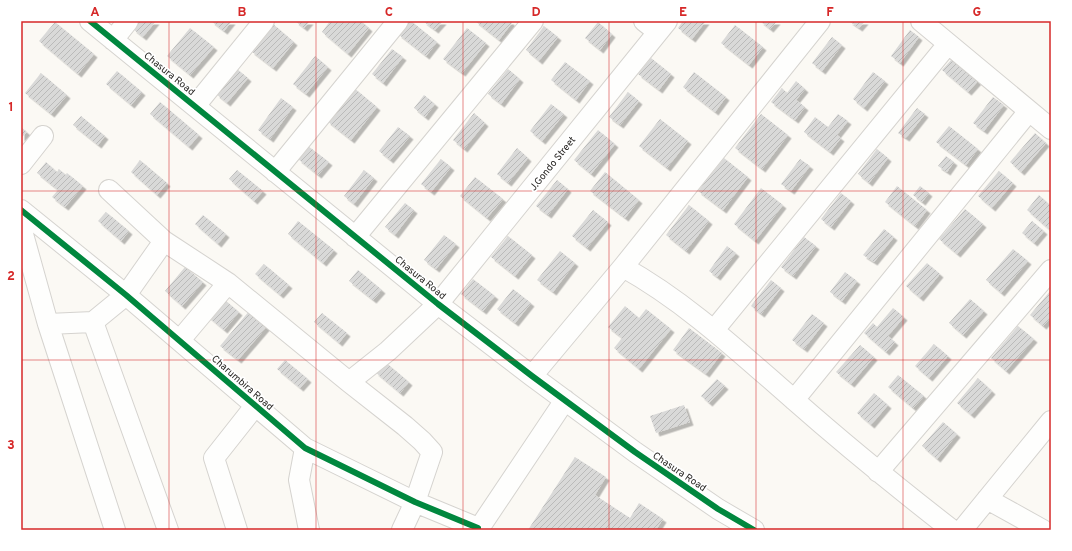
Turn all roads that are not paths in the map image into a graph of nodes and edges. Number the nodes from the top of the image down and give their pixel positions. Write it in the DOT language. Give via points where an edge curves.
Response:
graph roads {
  1 [pos="90,21"];
  2 [pos="128,21"];
  3 [pos="264,21"];
  4 [pos="398,21"];
  5 [pos="533,21"];
  6 [pos="820,21"];
  7 [pos="921,21"];
  8 [pos="656,25"];
  9 [pos="113,40"];
  10 [pos="948,44"];
  11 [pos="195,106"];
  12 [pos="1029,111"];
  13 [pos="1051,129"];
  14 [pos="43,136"];
  15 [pos="21,164"];
  16 [pos="275,172"];
  17 [pos="109,190"];
  18 [pos="21,210"];
  19 [pos="21,227"];
  20 [pos="355,237"];
  21 [pos="164,240"];
  22 [pos="622,267"];
  23 [pos="1051,270"];
  24 [pos="228,283"];
  25 [pos="126,294"];
  26 [pos="438,304"];
  27 [pos="93,322"];
  28 [pos="48,324"];
  29 [pos="714,330"];
  30 [pos="180,340"];
  31 [pos="532,376"];
  32 [pos="349,382"];
  33 [pos="565,400"];
  34 [pos="794,400"];
  35 [pos="255,406"];
  36 [pos="1051,421"];
  37 [pos="305,448"];
  38 [pos="878,472"];
  39 [pos="987,499"];
  40 [pos="415,502"];
  41 [pos="478,529"];
  42 [pos="115,530"];
  43 [pos="168,530"];
  44 [pos="237,530"];
  45 [pos="309,530"];
  46 [pos="402,530"];
  47 [pos="754,530"];
  48 [pos="952,530"];
  49 [pos="962,530"];
  50 [pos="1042,530"];
  1 -- 9 [label="street, Chasura Road"];
  2 -- 9 [label="street"];
  3 -- 11 [label="street"];
  4 -- 16 [label="street"];
  5 -- 20 [label="street"];
  6 -- 22 [label="street"];
  7 -- 10 [label="street"];
  8 -- 26 [label="street, J.Gondo Street"];
  9 -- 11 [label="street, Chasura Road"];
  10 -- 12 [label="street"];
  10 -- 29 [label="street"];
  11 -- 16 [label="street, Chasura Road"];
  12 -- 13 [label="street"];
  12 -- 34 [label="street"];
  14 -- 15 [label="street"];
  16 -- 20 [label="street, Chasura Road"];
  17 -- 21 [label="street"];
  18 -- 25 [label="street, Charumbira Road"];
  19 -- 28 [label="street"];
  20 -- 26 [label="street, Chasura Road"];
  21 -- 24 [label="street"];
  21 -- 25 [label="street"];
  22 -- 29 [label="street" via="662,291"];
  22 -- 31 [label="street"];
  23 -- 38 [label="street"];
  24 -- 30 [label="street"];
  24 -- 32 [label="street"];
  25 -- 27 [label="street"];
  25 -- 30 [label="street, Charumbira Road"];
  26 -- 31 [label="street, Chasura Road"];
  26 -- 32 [label="street, J.Gondo Street" via="388,351"];
  27 -- 28 [label="street"];
  27 -- 43 [label="street"];
  28 -- 42 [label="street"];
  29 -- 34 [label="street"];
  30 -- 35 [label="street, Charumbira Road"];
  31 -- 33 [label="street, Chasura Road"];
  32 -- 40 [label="street" via="406,426 432,452"];
  33 -- 41 [label="street"];
  33 -- 47 [label="street, Chasura Road" via="635,452 718,509"];
  34 -- 38 [label="street"];
  35 -- 37 [label="street, Charumbira Road"];
  35 -- 44 [label="street" via="214,458"];
  36 -- 39 [label="street"];
  37 -- 40 [label="street, Charumbira Road"];
  37 -- 45 [label="street" via="299,480"];
  38 -- 48 [label="street"];
  39 -- 49 [label="street"];
  39 -- 50 [label="street"];
  40 -- 41 [label="street, Charumbira Road"];
  40 -- 46 [label="street"];
}
